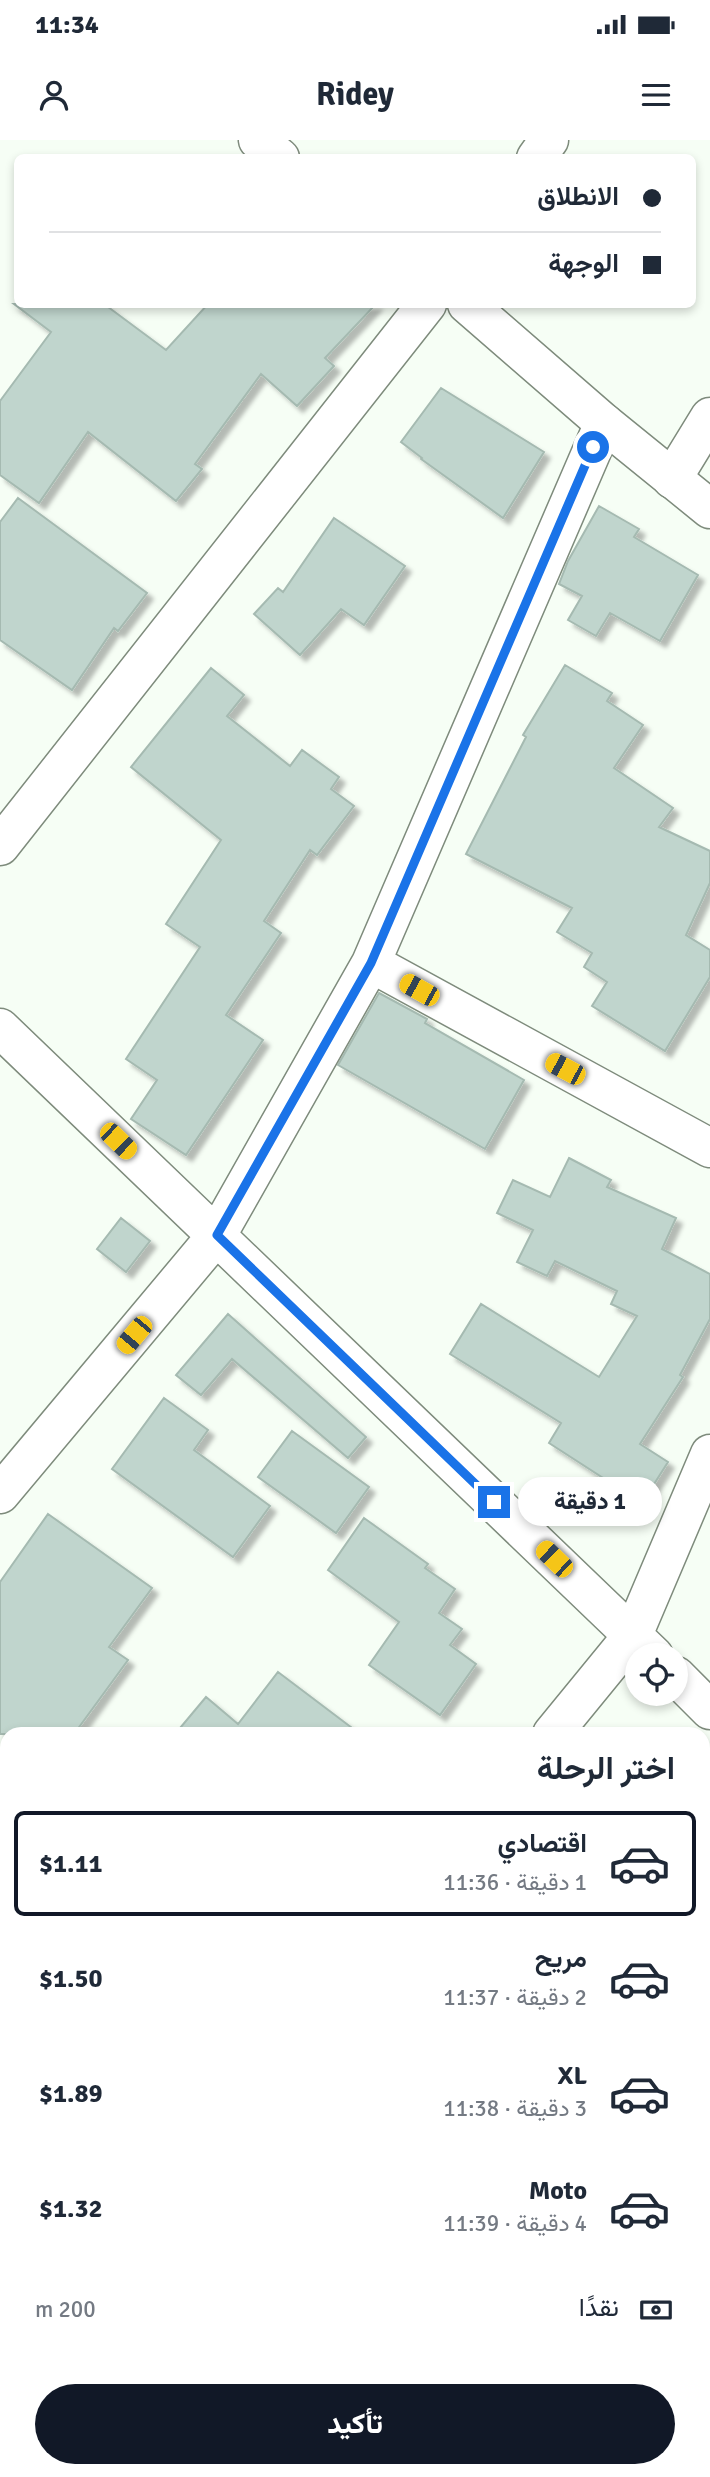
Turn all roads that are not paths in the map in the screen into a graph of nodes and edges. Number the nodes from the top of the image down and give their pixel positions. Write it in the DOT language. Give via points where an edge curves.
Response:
graph roads {
  1 [pos="258,140"];
  2 [pos="275,154"];
  3 [pos="424,308"];
  4 [pos="472,308"];
  5 [pos="710,417"];
  6 [pos="604,423"];
  7 [pos="672,480"];
  8 [pos="710,509"];
  9 [pos="0,846"];
  10 [pos="371,963"];
  11 [pos="0,1028"];
  12 [pos="710,1148"];
  13 [pos="217,1235"];
  14 [pos="710,1454"];
  15 [pos="0,1494"];
  16 [pos="642,1643"];
  17 [pos="645,1643"];
  18 [pos="625,1663"];
  19 [pos="688,1688"];
  20 [pos="710,1710"];
  21 [pos="559,1727"];
  1 -- 2 [label="street"];
  3 -- 9 [label="street"];
  4 -- 6 [label="street"];
  5 -- 7 [label="street"];
  6 -- 7 [label="street"];
  6 -- 10 [label="street"];
  7 -- 8 [label="street"];
  10 -- 12 [label="street"];
  10 -- 13 [label="street"];
  11 -- 13 [label="street"];
  13 -- 15 [label="street"];
  13 -- 16 [label="street"];
  14 -- 17 [label="street"];
  18 -- 21 [label="street"];
  19 -- 20 [label="street"];
}
